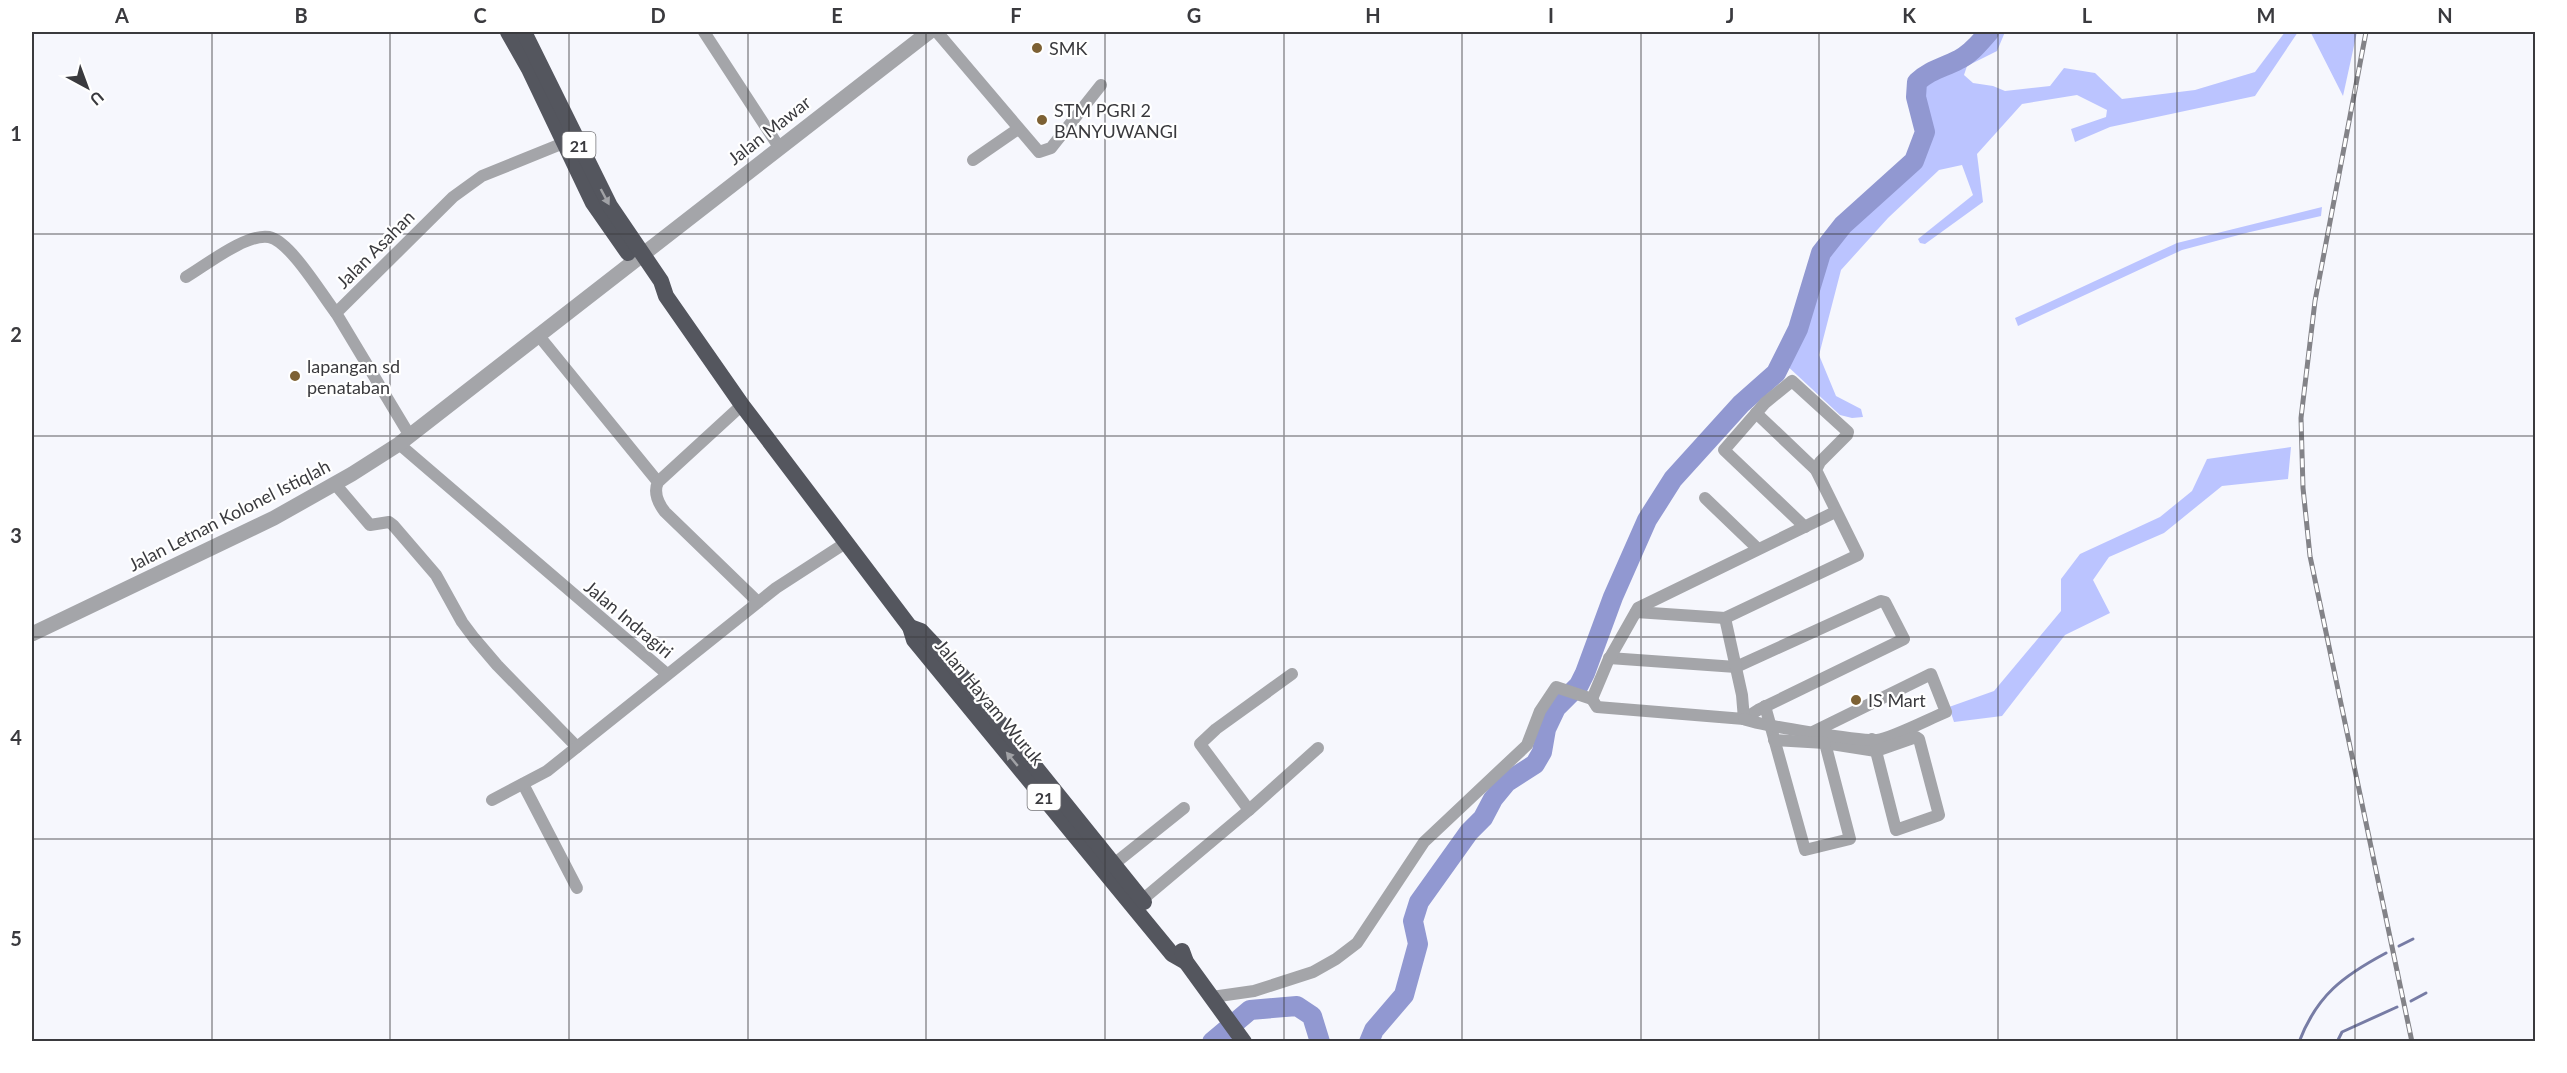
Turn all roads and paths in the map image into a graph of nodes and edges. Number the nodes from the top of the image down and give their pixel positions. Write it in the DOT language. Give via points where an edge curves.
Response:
graph roads {
  1 [pos="508,32"];
  2 [pos="524,32"];
  3 [pos="704,32"];
  4 [pos="929,32"];
  5 [pos="937,32"];
  6 [pos="1101,85"];
  7 [pos="1018,129"];
  8 [pos="570,141"];
  9 [pos="779,147"];
  10 [pos="973,160"];
  11 [pos="638,257"];
  12 [pos="186,277"];
  13 [pos="336,313"];
  14 [pos="539,336"];
  15 [pos="742,405"];
  16 [pos="1756,412"];
  17 [pos="404,440"];
  18 [pos="1816,470"];
  19 [pos="335,484"];
  20 [pos="656,486"];
  21 [pos="1705,498"];
  22 [pos="1835,512"];
  23 [pos="1805,527"];
  24 [pos="847,542"];
  25 [pos="1757,548"];
  26 [pos="758,602"];
  27 [pos="1636,612"];
  28 [pos="1725,618"];
  29 [pos="910,627"];
  30 [pos="32,634"];
  31 [pos="1610,658"];
  32 [pos="1736,667"];
  33 [pos="667,674"];
  34 [pos="1292,674"];
  35 [pos="1587,697"];
  36 [pos="1765,706"];
  37 [pos="1744,719"];
  38 [pos="1770,725"];
  39 [pos="1813,732"];
  40 [pos="1774,740"];
  41 [pos="1825,743"];
  42 [pos="1874,745"];
  43 [pos="577,747"];
  44 [pos="1318,748"];
  45 [pos="523,784"];
  46 [pos="492,800"];
  47 [pos="1184,808"];
  48 [pos="1249,810"];
  49 [pos="1114,864"];
  50 [pos="577,888"];
  51 [pos="1142,900"];
  52 [pos="1186,962"];
  53 [pos="1216,1002"];
  54 [pos="1244,1041"];
  1 -- 8 [label="highway, 21"];
  2 -- 8 [label="highway, 21"];
  3 -- 9 [label="street"];
  4 -- 9 [label="street, Jalan Mawar"];
  5 -- 7 [label="street"];
  6 -- 7 [label="street" via="1045,152 1037,150"];
  7 -- 10 [label="street"];
  8 -- 11 [label="highway, 21, one-way"];
  8 -- 11 [label="highway, 21" via="593,203 617,239"];
  8 -- 13 [label="street, Jalan Asahan" via="482,176 453,197"];
  9 -- 11 [label="street, Jalan Mawar"];
  11 -- 14 [label="street, Jalan Letnan Kolonel Istiqlah"];
  11 -- 15 [label="highway, Jalan Hayam Wuruk / 21" via="661,280 666,296"];
  12 -- 13 [label="street" via="253,238 268,237 291,253"];
  13 -- 17 [label="street, Jalan Asahan"];
  14 -- 17 [label="street, Jalan Letnan Kolonel Istiqlah"];
  14 -- 20 [label="street"];
  15 -- 20 [label="street"];
  15 -- 24 [label="highway, Jalan Hayam Wuruk / 21"];
  16 -- 18 [label="street"];
  16 -- 18 [label="street" via="1793,381 1848,432"];
  16 -- 23 [label="street" via="1724,450"];
  17 -- 19 [label="street, Jalan Letnan Kolonel Istiqlah"];
  17 -- 33 [label="street, Jalan Indragiri"];
  18 -- 22 [label="street"];
  19 -- 30 [label="street, Jalan Letnan Kolonel Istiqlah" via="274,518"];
  19 -- 43 [label="street" via="370,525 393,525 436,575 462,622 497,666"];
  20 -- 26 [label="street" via="659,503"];
  21 -- 25 [label="street"];
  22 -- 23 [label="street"];
  22 -- 28 [label="street" via="1858,555"];
  23 -- 25 [label="street"];
  24 -- 26 [label="street, Jalan Indragiri"];
  24 -- 29 [label="highway, Jalan Hayam Wuruk / 21"];
  25 -- 27 [label="street"];
  26 -- 33 [label="street, Jalan Indragiri"];
  27 -- 28 [label="street"];
  27 -- 31 [label="street"];
  28 -- 32 [label="street"];
  29 -- 49 [label="highway, Jalan Hayam Wuruk / 21" via="921,631 955,667"];
  52 -- 29 [label="highway, Jalan Hayam Wuruk / 21, one-way" via="1172,954 927,657"];
  31 -- 32 [label="street"];
  31 -- 35 [label="street"];
  32 -- 36 [label="street" via="1885,602 1904,639"];
  32 -- 37 [label="street"];
  33 -- 43 [label="street"];
  34 -- 48 [label="street" via="1200,744"];
  35 -- 37 [label="street" via="1598,707"];
  35 -- 53 [label="street" via="1556,687 1540,711 1527,745 1424,843 1357,943 1313,972"];
  36 -- 37 [label="street"];
  36 -- 38 [label="street"];
  37 -- 38 [label="street"];
  38 -- 39 [label="street"];
  38 -- 40 [label="street"];
  39 -- 42 [label="street"];
  39 -- 42 [label="street" via="1931,674 1946,712"];
  40 -- 41 [label="street"];
  40 -- 41 [label="street" via="1805,850 1850,839"];
  41 -- 42 [label="street"];
  42 -- 42 [label="street" via="1896,830 1939,815 1918,738"];
  43 -- 45 [label="street"];
  44 -- 48 [label="street"];
  45 -- 46 [label="street"];
  45 -- 50 [label="street"];
  47 -- 49 [label="street"];
  48 -- 51 [label="street"];
  49 -- 51 [label="highway, Jalan Hayam Wuruk / 21"];
  51 -- 52 [label="highway, Jalan Hayam Wuruk / 21"];
  52 -- 53 [label="highway, Jalan Hayam Wuruk / 21"];
  53 -- 54 [label="highway, Jalan Hayam Wuruk / 21"];
}
